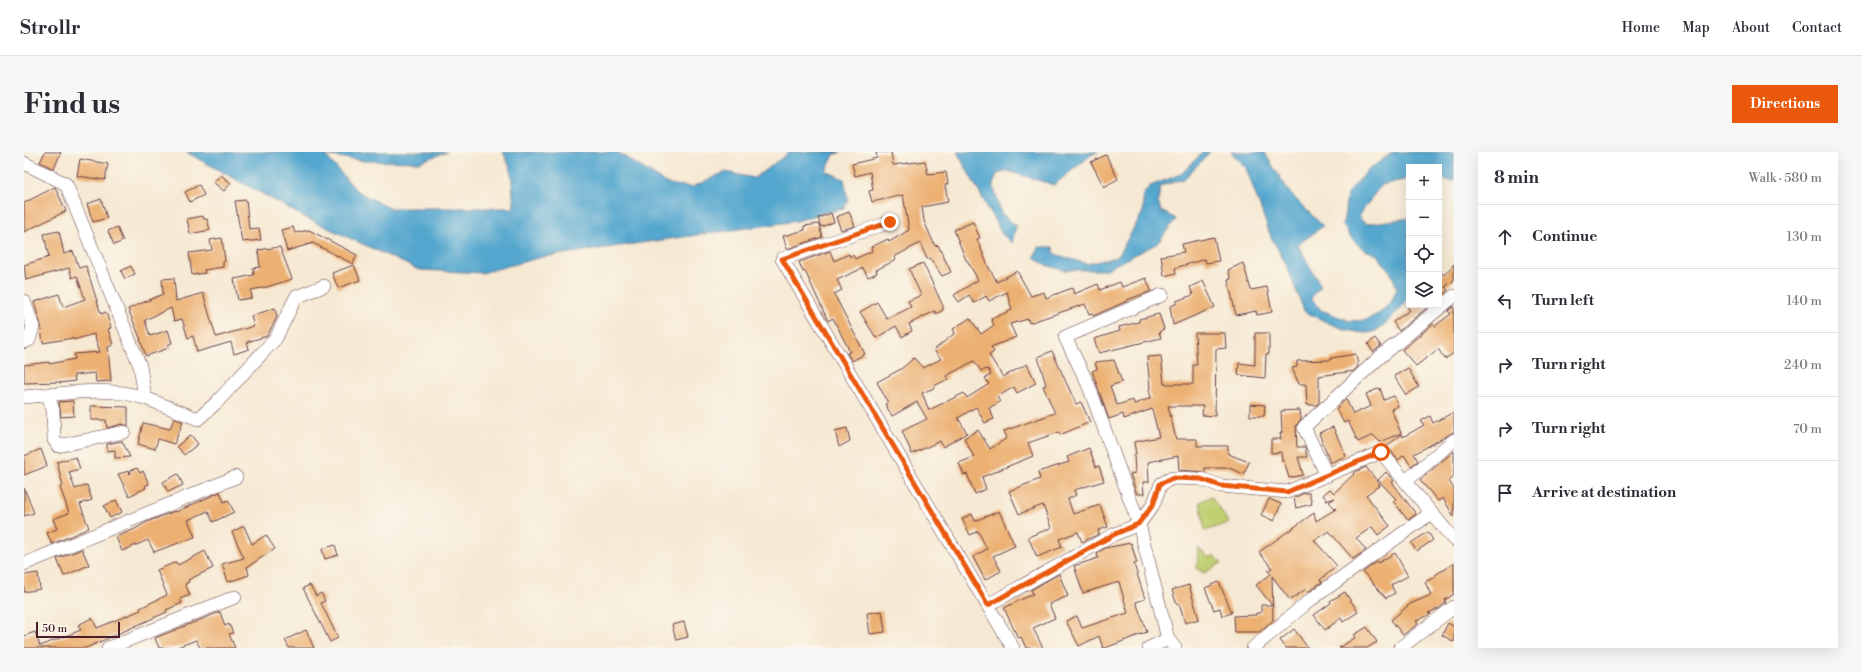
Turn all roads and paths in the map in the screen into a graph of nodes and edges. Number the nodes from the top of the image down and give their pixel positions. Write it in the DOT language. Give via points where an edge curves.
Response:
graph roads {
  1 [pos="24,163"];
  2 [pos="890,222"];
  3 [pos="324,286"];
  4 [pos="1162,295"];
  5 [pos="1454,296"];
  6 [pos="24,301"];
  7 [pos="24,342"];
  8 [pos="48,395"];
  9 [pos="24,397"];
  10 [pos="145,398"];
  11 [pos="124,432"];
  12 [pos="1454,440"];
  13 [pos="1327,476"];
  14 [pos="236,477"];
  15 [pos="1406,481"];
  16 [pos="1431,513"];
  17 [pos="1138,524"];
  18 [pos="1454,540"];
  19 [pos="24,564"];
  20 [pos="235,597"];
  21 [pos="988,605"];
  22 [pos="1454,608"];
  23 [pos="1171,643"];
  24 [pos="1258,646"];
  25 [pos="108,648"];
  26 [pos="1013,648"];
  27 [pos="1149,648"];
  28 [pos="1400,648"];
  1 -- 10 [label="street" via="66,184 140,366"];
  2 -- 21 [label="street" via="782,259"];
  3 -- 10 [label="street" via="296,297 276,338 198,419"];
  4 -- 17 [label="street" via="1065,337 1088,384"];
  5 -- 13 [label="street" via="1380,357 1304,427"];
  6 -- 7 [label="street" via="33,327 29,340"];
  8 -- 9 [label="street"];
  8 -- 10 [label="street" via="100,391 127,392"];
  8 -- 11 [label="street" via="54,410 54,440 58,446"];
  12 -- 15 [label="street"];
  13 -- 15 [label="street" via="1381,452"];
  13 -- 17 [label="street" via="1287,492 1221,486 1201,479 1172,478 1160,484 1153,505"];
  14 -- 19 [label="street"];
  15 -- 16 [label="street"];
  16 -- 18 [label="street"];
  16 -- 24 [label="street" via="1309,601"];
  17 -- 21 [label="street" via="1113,535"];
  17 -- 23 [label="street"];
  20 -- 25 [label="street"];
  21 -- 26 [label="street"];
  22 -- 28 [label="street"];
  23 -- 27 [label="street"];
}
